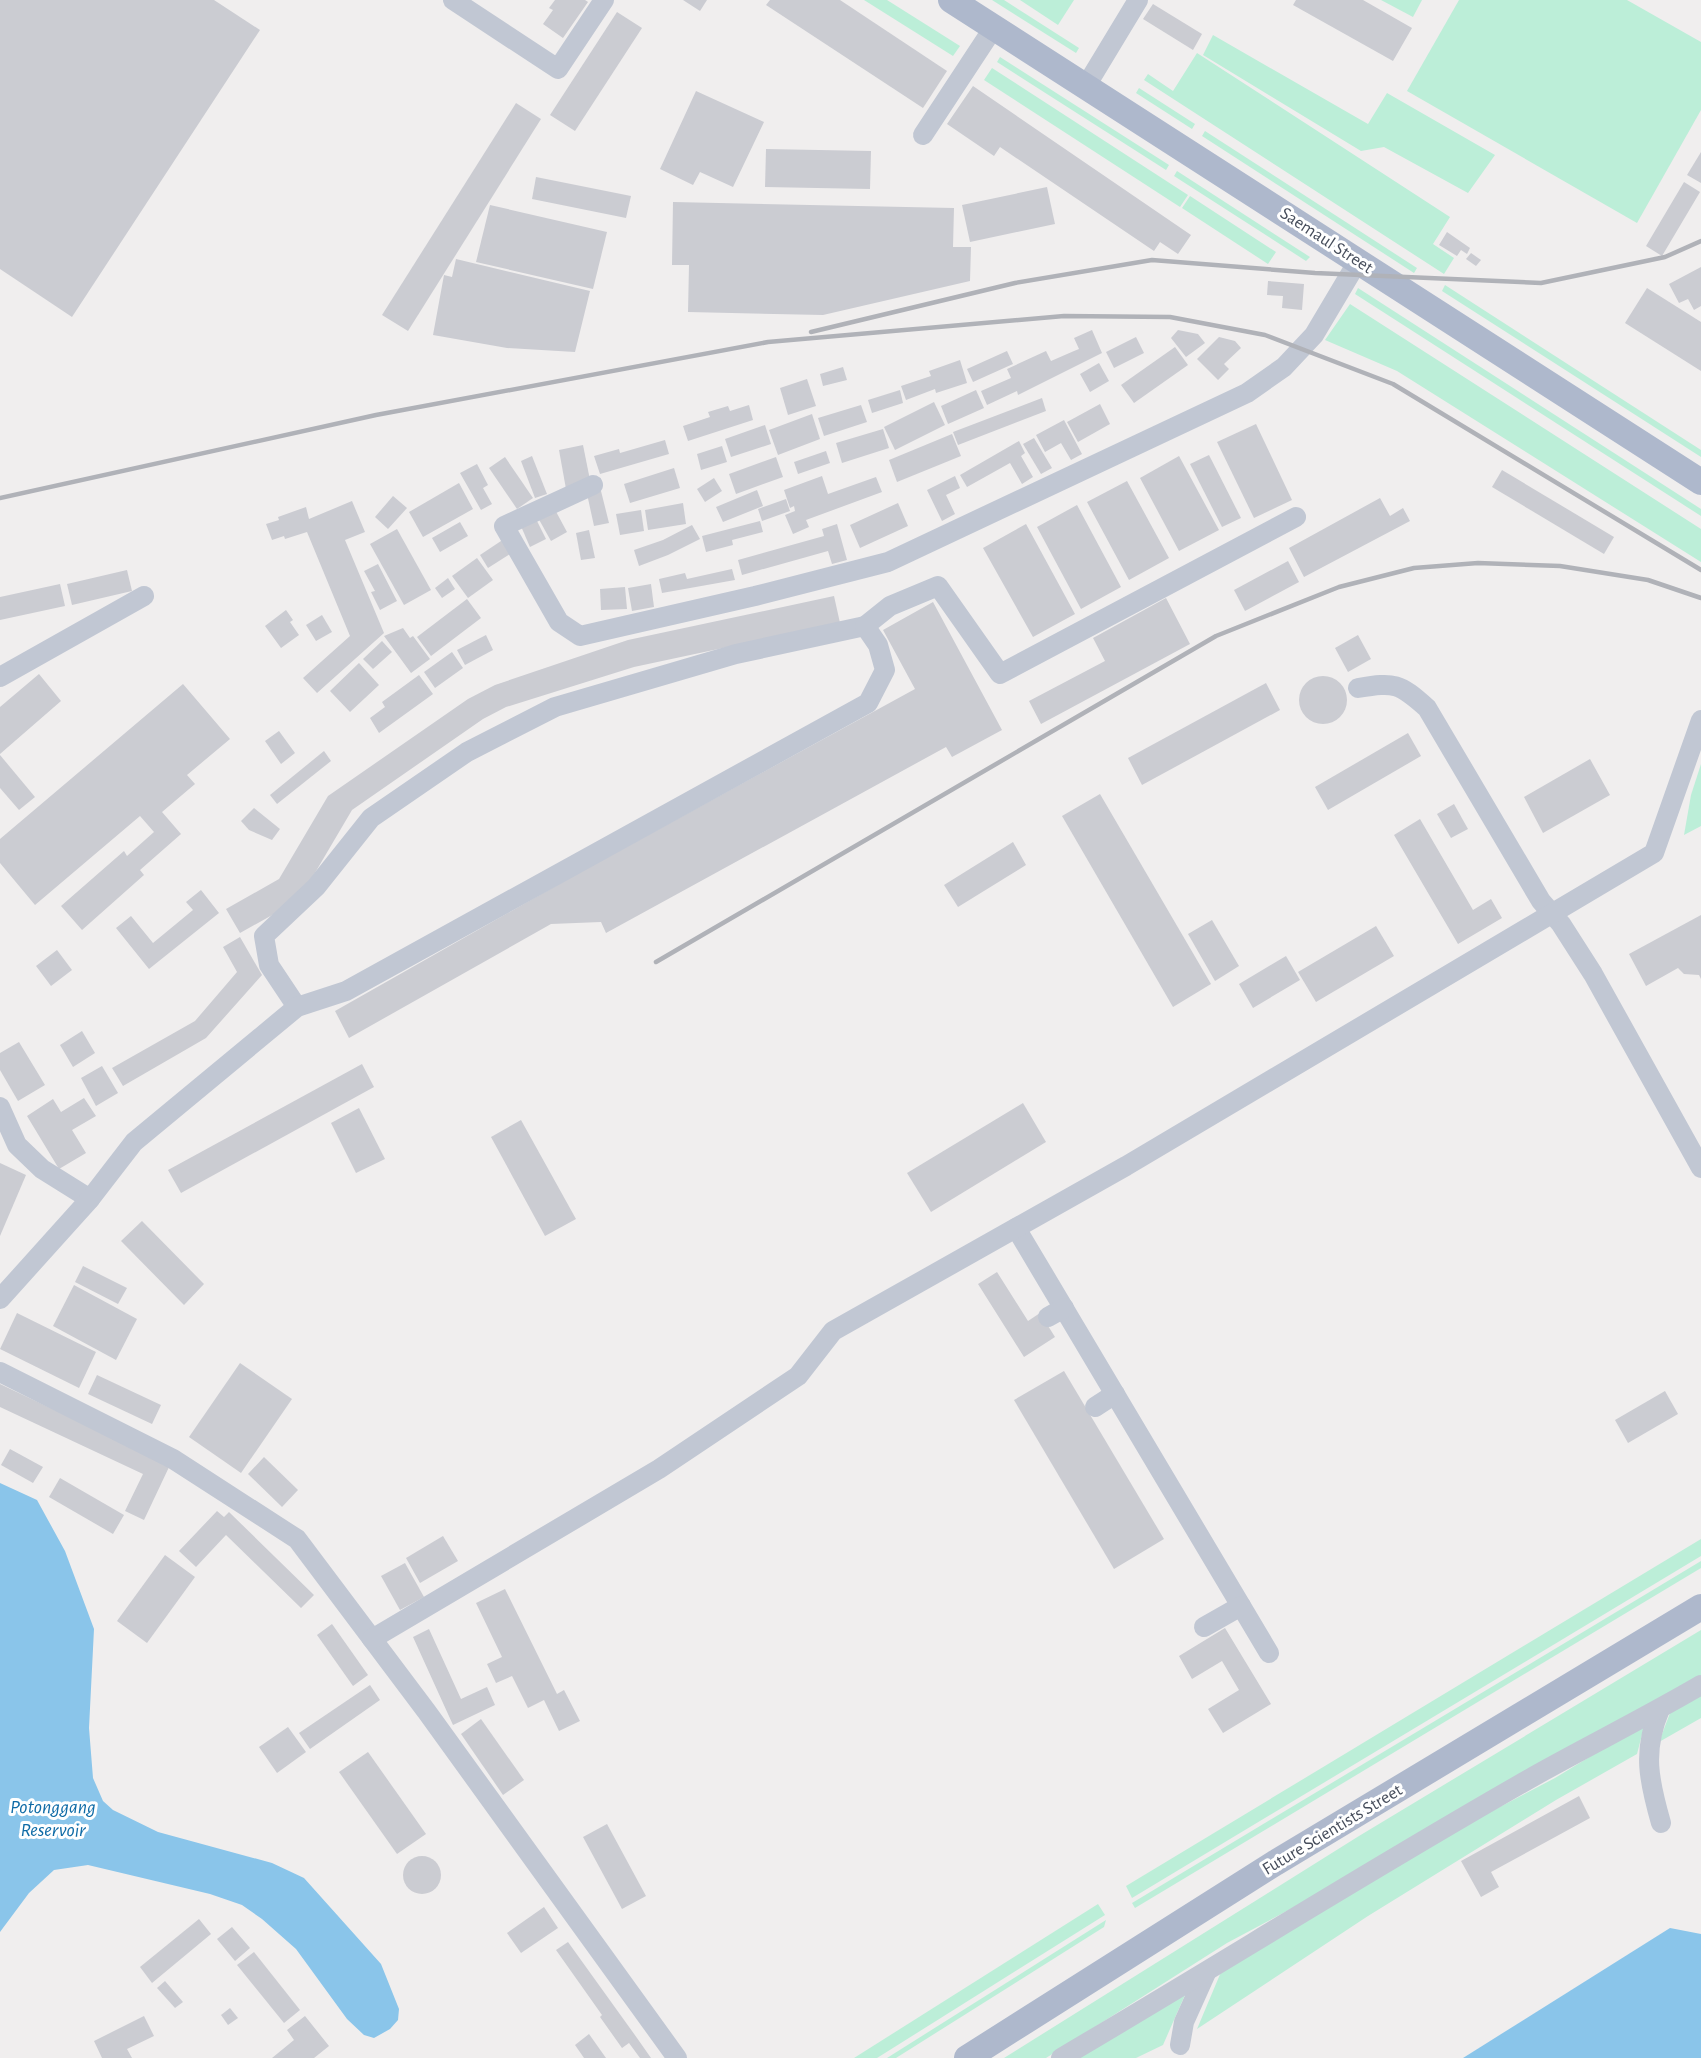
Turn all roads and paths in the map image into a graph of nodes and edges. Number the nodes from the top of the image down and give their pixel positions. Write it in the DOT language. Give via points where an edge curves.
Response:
graph roads {
  1 [pos="453,0"];
  2 [pos="604,0"];
  3 [pos="951,0"];
  4 [pos="1138,0"];
  5 [pos="994,27"];
  6 [pos="1086,86"];
  7 [pos="924,135"];
  8 [pos="1358,261"];
  9 [pos="1701,482"];
  10 [pos="593,485"];
  11 [pos="1296,517"];
  12 [pos="144,596"];
  13 [pos="865,626"];
  14 [pos="0,677"];
  15 [pos="1358,688"];
  16 [pos="1701,720"];
  17 [pos="1553,915"];
  18 [pos="297,1007"];
  19 [pos="0,1107"];
  20 [pos="1701,1168"];
  21 [pos="90,1199"];
  22 [pos="1016,1228"];
  23 [pos="0,1299"];
  24 [pos="0,1372"];
  25 [pos="1115,1394"];
  26 [pos="1095,1407"];
  27 [pos="1241,1606"];
  28 [pos="1701,1607"];
  29 [pos="1204,1627"];
  30 [pos="372,1639"];
  31 [pos="1269,1653"];
  32 [pos="1701,1684"];
  33 [pos="1660,1709"];
  34 [pos="1661,1823"];
  35 [pos="1206,1973"];
  36 [pos="1180,2045"];
  37 [pos="677,2058"];
  38 [pos="967,2058"];
  39 [pos="1061,2058"];
  1 -- 2 [label="street" via="558,69"];
  3 -- 5 [label="main road, Saemaul Street"];
  4 -- 6 [label="street"];
  5 -- 6 [label="main road, Saemaul Street"];
  5 -- 7 [label="street"];
  6 -- 8 [label="main road, Saemaul Street"];
  8 -- 9 [label="main road, Saemaul Street"];
  8 -- 10 [label="street" via="1314,335 1284,367 1247,393 888,562 580,636 559,622 504,526"];
  11 -- 13 [label="street" via="1000,674 938,586 890,606"];
  12 -- 14 [label="street"];
  13 -- 18 [label="street" via="878,645 885,670 868,703 346,992"];
  13 -- 18 [label="street" via="736,654 555,706 467,752 371,818 316,887 264,936 269,965"];
  15 -- 17 [label="street" via="1388,683 1408,691 1427,708 1540,901"];
  16 -- 17 [label="street" via="1653,853"];
  17 -- 20 [label="street" via="1593,974"];
  17 -- 22 [label="street"];
  18 -- 21 [label="street" via="134,1142"];
  19 -- 21 [label="street" via="17,1145 42,1169"];
  21 -- 23 [label="street"];
  22 -- 25 [label="street" via="1056,1313"];
  22 -- 30 [label="street" via="833,1331 798,1376 659,1469"];
  24 -- 30 [label="street" via="172,1459 297,1539"];
  25 -- 26 [label="street"];
  25 -- 27 [label="street"];
  27 -- 29 [label="street"];
  27 -- 31 [label="street"];
  28 -- 38 [label="main road, Future Scientists Street" via="1275,1863"];
  30 -- 37 [label="street"];
  32 -- 33 [label="street"];
  33 -- 34 [label="street" via="1649,1745 1650,1785"];
  33 -- 35 [label="street" via="1538,1774"];
  35 -- 36 [label="street" via="1184,2022"];
  35 -- 39 [label="street"];
}
